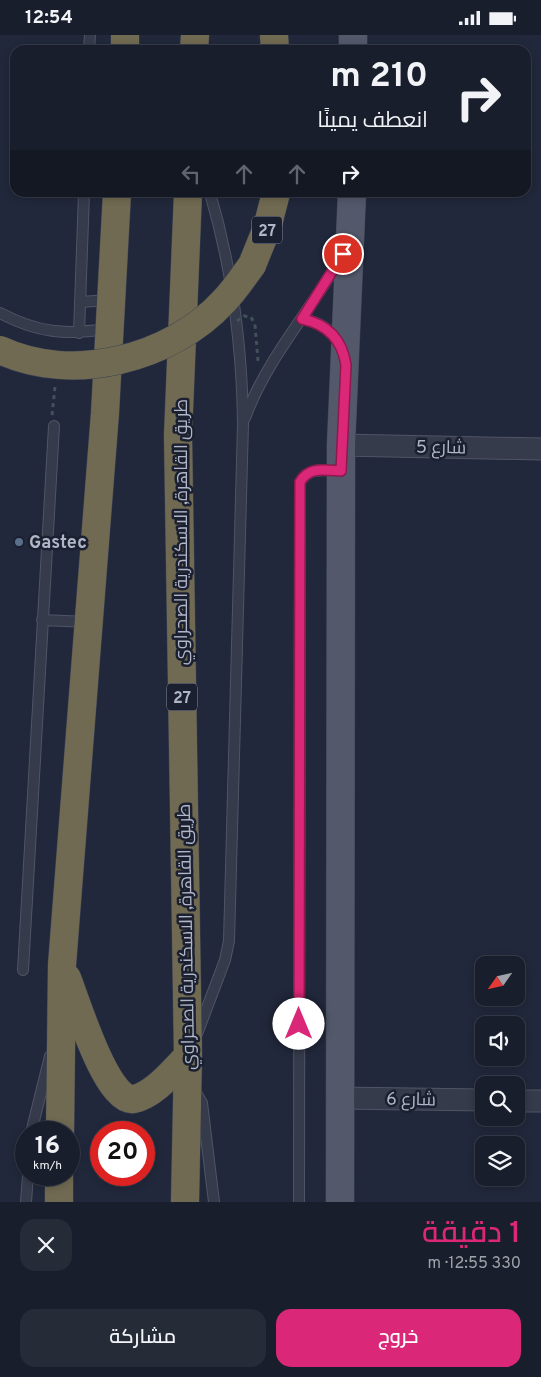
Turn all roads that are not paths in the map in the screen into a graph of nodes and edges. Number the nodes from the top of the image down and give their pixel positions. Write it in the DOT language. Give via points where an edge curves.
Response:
graph roads {
  1 [pos="84,197"];
  2 [pos="117,197"];
  3 [pos="188,197"];
  4 [pos="211,197"];
  5 [pos="275,197"];
  6 [pos="352,197"];
  7 [pos="351,241"];
  8 [pos="111,300"];
  9 [pos="80,302"];
  10 [pos="0,313"];
  11 [pos="302,319"];
  12 [pos="109,329"];
  13 [pos="79,333"];
  14 [pos="0,350"];
  15 [pos="346,365"];
  16 [pos="242,373"];
  17 [pos="264,375"];
  18 [pos="243,424"];
  19 [pos="54,426"];
  20 [pos="541,449"];
  21 [pos="341,458"];
  22 [pos="42,620"];
  23 [pos="88,622"];
  24 [pos="62,965"];
  25 [pos="23,970"];
  26 [pos="62,1009"];
  27 [pos="188,1067"];
  28 [pos="339,1098"];
  29 [pos="475,1100"];
  30 [pos="525,1101"];
  31 [pos="541,1101"];
  32 [pos="35,1121"];
  33 [pos="60,1121"];
  34 [pos="27,1186"];
  35 [pos="59,1186"];
  36 [pos="26,1202"];
  37 [pos="59,1202"];
  38 [pos="185,1202"];
  39 [pos="214,1202"];
  40 [pos="299,1202"];
  41 [pos="340,1202"];
  1 -- 9 [label="lane"];
  2 -- 8 [label="highway"];
  3 -- 27 [label="highway, طريق القاهرة, الاسكندرية الصحراوي / 27" via="178,435"];
  4 -- 16 [label="lane" via="231,283"];
  5 -- 14 [label="highway, 27, bridge" via="252,265 224,302 188,331 147,352 102,363 56,364"];
  6 -- 7 [label="main road"];
  7 -- 11 [label="lane"];
  7 -- 15 [label="main road"];
  8 -- 9 [label="lane"];
  8 -- 12 [label="highway"];
  9 -- 13 [label="lane"];
  10 -- 13 [label="lane" via="21,324 66,334"];
  11 -- 15 [label="lane" via="321,325 336,337"];
  11 -- 17 [label="lane"];
  12 -- 13 [label="lane"];
  12 -- 23 [label="highway"];
  15 -- 21 [label="main road"];
  16 -- 17 [label="lane"];
  16 -- 18 [label="lane"];
  17 -- 18 [label="lane"];
  18 -- 27 [label="lane" via="229,941"];
  19 -- 22 [label="lane"];
  20 -- 21 [label="street, شارع 5"];
  21 -- 28 [label="main road"];
  21 -- 40 [label="lane" via="304,475 300,482"];
  22 -- 23 [label="lane"];
  22 -- 25 [label="lane"];
  23 -- 24 [label="highway"];
  24 -- 26 [label="highway"];
  24 -- 27 [label="highway" via="100,1064 119,1094 138,1098"];
  26 -- 32 [label="lane"];
  26 -- 33 [label="highway"];
  27 -- 38 [label="highway, طريق القاهرة, الاسكندرية الصحراوي / 27"];
  27 -- 39 [label="lane" via="202,1103"];
  28 -- 29 [label="street, شارع 6"];
  28 -- 41 [label="main road"];
  30 -- 31 [label="street"];
  34 -- 36 [label="lane"];
  35 -- 37 [label="highway"];
}
